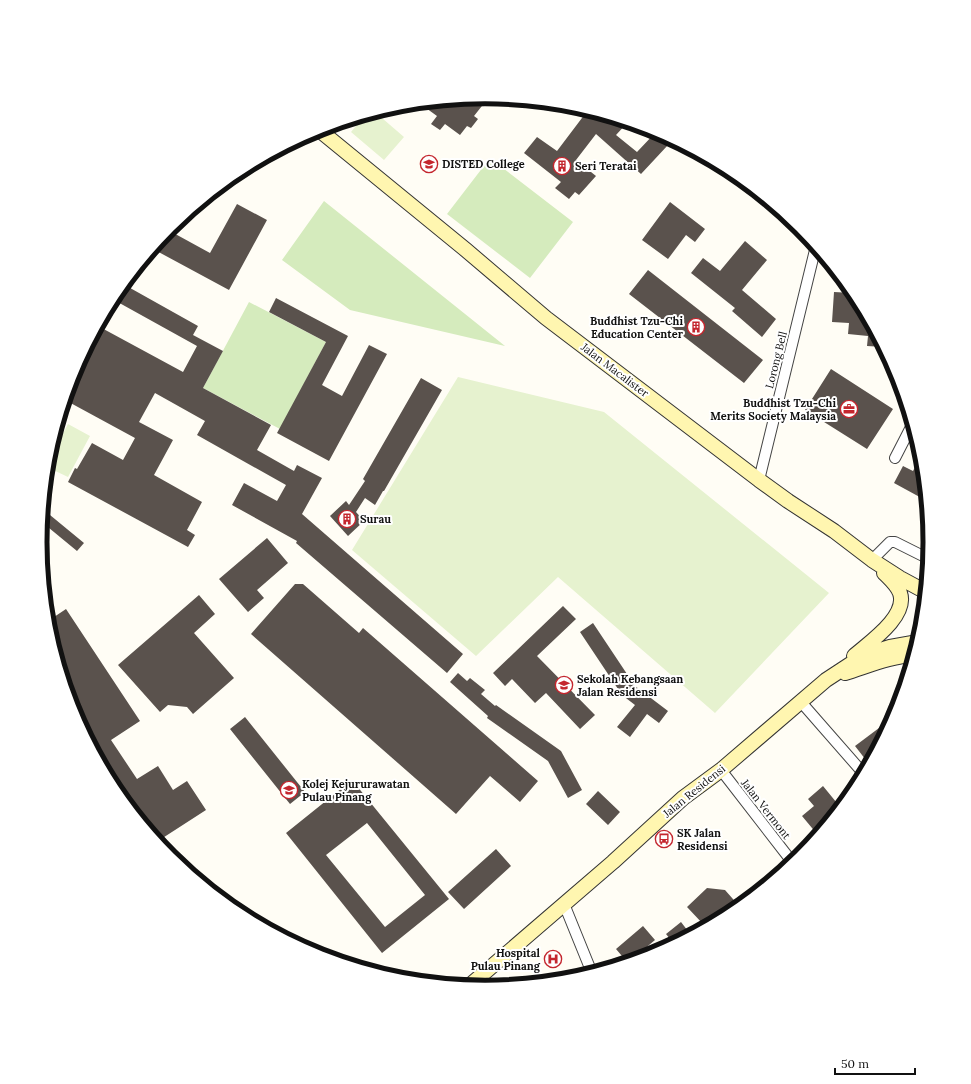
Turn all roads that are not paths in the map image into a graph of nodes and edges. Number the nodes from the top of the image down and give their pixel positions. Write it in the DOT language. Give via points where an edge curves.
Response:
graph roads {
  1 [pos="324,135"];
  2 [pos="814,252"];
  3 [pos="909,430"];
  4 [pos="895,458"];
  5 [pos="759,480"];
  6 [pos="924,556"];
  7 [pos="872,560"];
  8 [pos="921,589"];
  9 [pos="912,643"];
  10 [pos="909,656"];
  11 [pos="826,680"];
  12 [pos="801,702"];
  13 [pos="860,769"];
  14 [pos="721,770"];
  15 [pos="789,858"];
  16 [pos="564,904"];
  17 [pos="590,968"];
  18 [pos="476,980"];
  1 -- 5 [label="main road, Jalan Macalister" via="546,318"];
  2 -- 5 [label="street, Lorong Bell"];
  3 -- 4 [label="street"];
  5 -- 7 [label="main road, Jalan Macalister"];
  6 -- 7 [label="street" via="890,542"];
  7 -- 8 [label="main road, Jalan Macalister"];
  7 -- 11 [label="main road" via="900,593 899,612 879,635"];
  9 -- 11 [label="main road, Jalan Residensi" via="871,653"];
  10 -- 11 [label="main road" via="886,660"];
  11 -- 12 [label="main road, Jalan Residensi"];
  12 -- 13 [label="street"];
  12 -- 14 [label="main road, Jalan Residensi"];
  14 -- 15 [label="street, Jalan Vermont"];
  14 -- 16 [label="main road, Jalan Residensi" via="682,798"];
  16 -- 17 [label="street"];
  16 -- 18 [label="main road, Jalan Residensi"];
}
